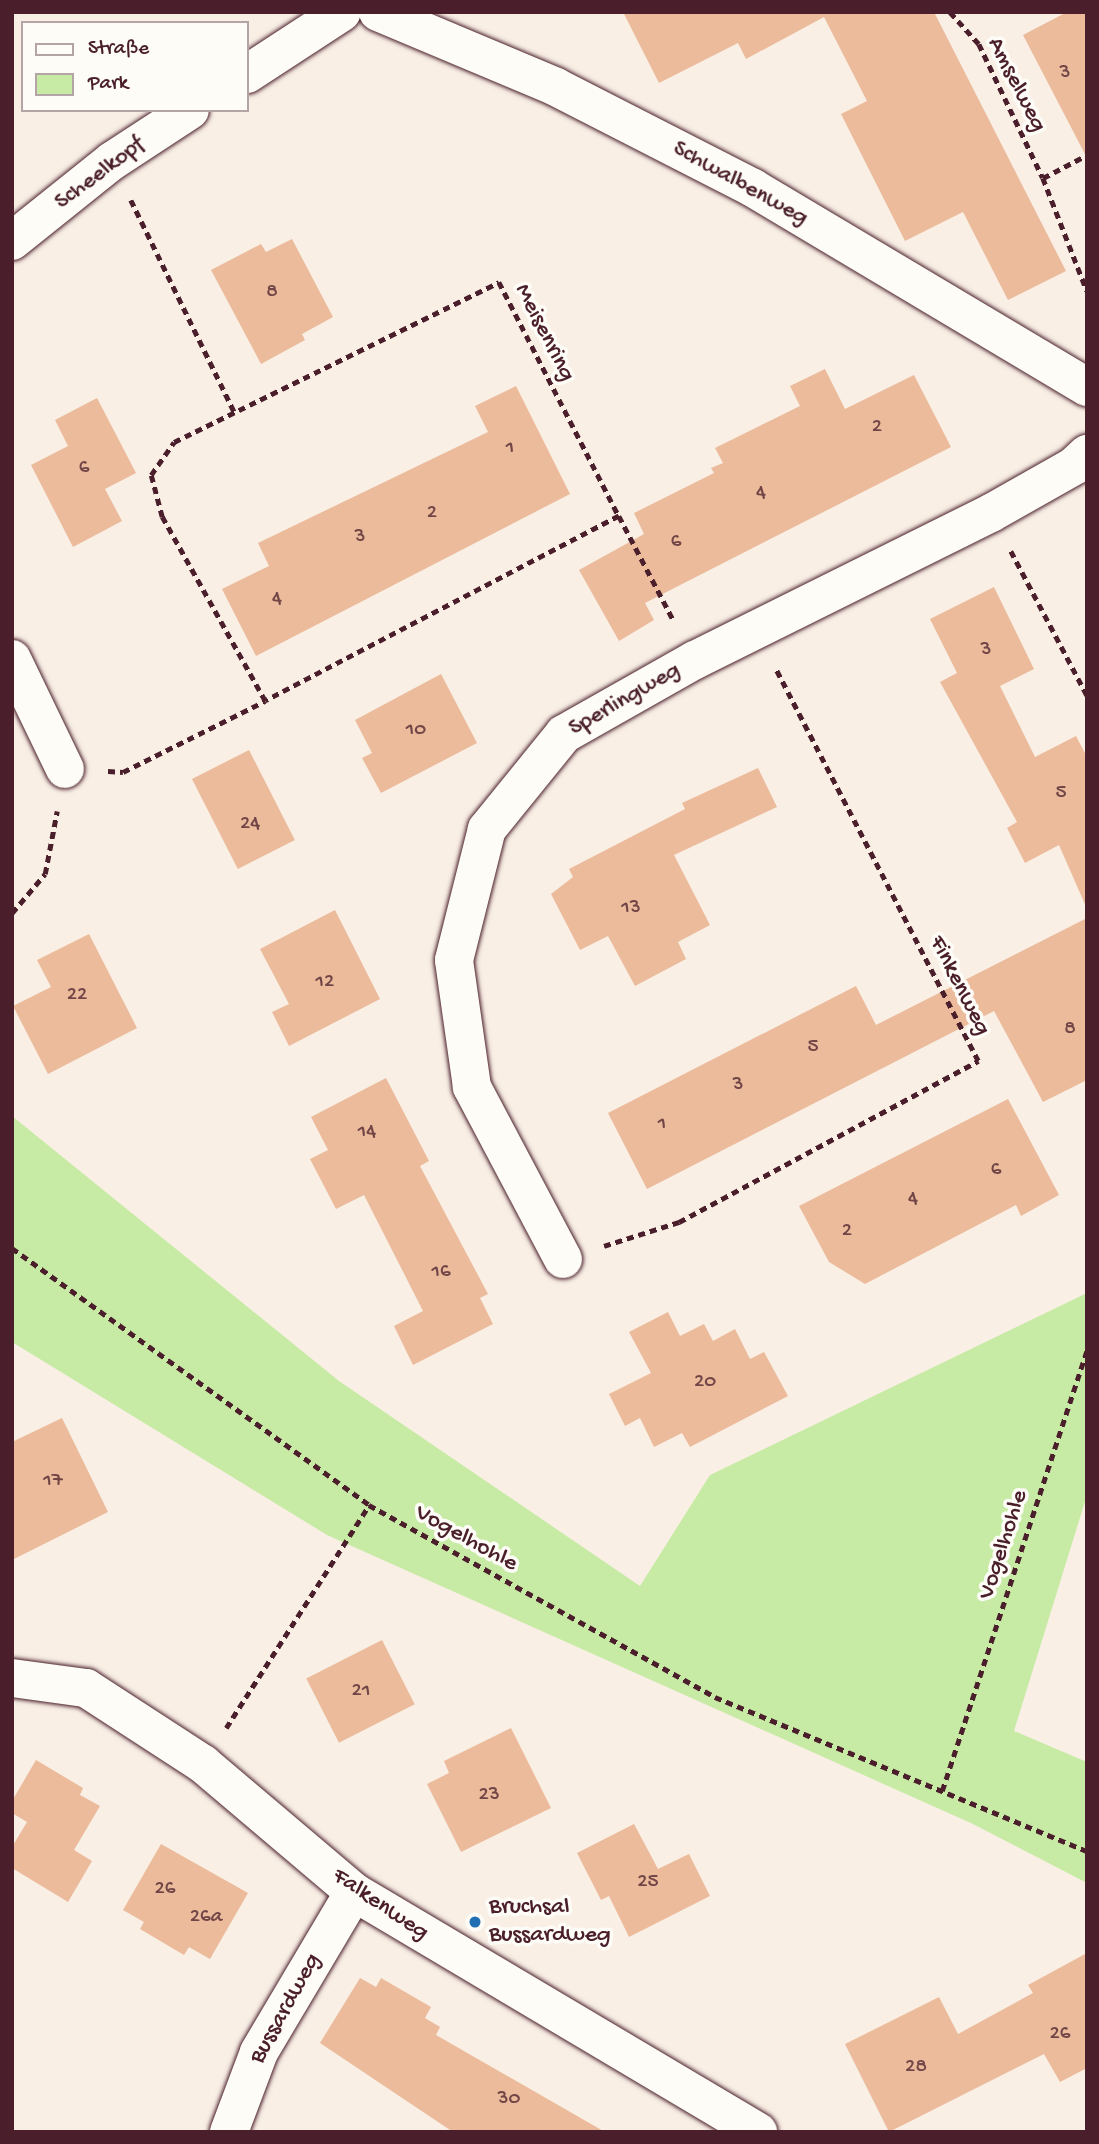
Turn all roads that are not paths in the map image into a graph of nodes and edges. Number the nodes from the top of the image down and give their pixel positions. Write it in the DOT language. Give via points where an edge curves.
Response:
graph roads {
  1 [pos="342,12"];
  2 [pos="378,12"];
  3 [pos="248,73"];
  4 [pos="187,112"];
  5 [pos="12,242"];
  6 [pos="1087,387"];
  7 [pos="1087,454"];
  8 [pos="12,659"];
  9 [pos="65,769"];
  10 [pos="564,1259"];
  11 [pos="12,1678"];
  12 [pos="354,1892"];
  13 [pos="229,2132"];
  14 [pos="758,2132"];
  1 -- 3 [label="street"];
  2 -- 6 [label="street, Schwalbenweg" via="556,87 753,188"];
  4 -- 5 [label="street, Scheelkopf" via="112,161"];
  7 -- 10 [label="street, Sperlingweg" via="991,513 695,660 564,734 487,830 453,960 472,1087"];
  8 -- 9 [label="street"];
  11 -- 12 [label="street, Falkenweg" via="86,1688 203,1764"];
  12 -- 13 [label="street, Bussardweg" via="259,2052"];
  12 -- 14 [label="street, Falkenweg"];
}
